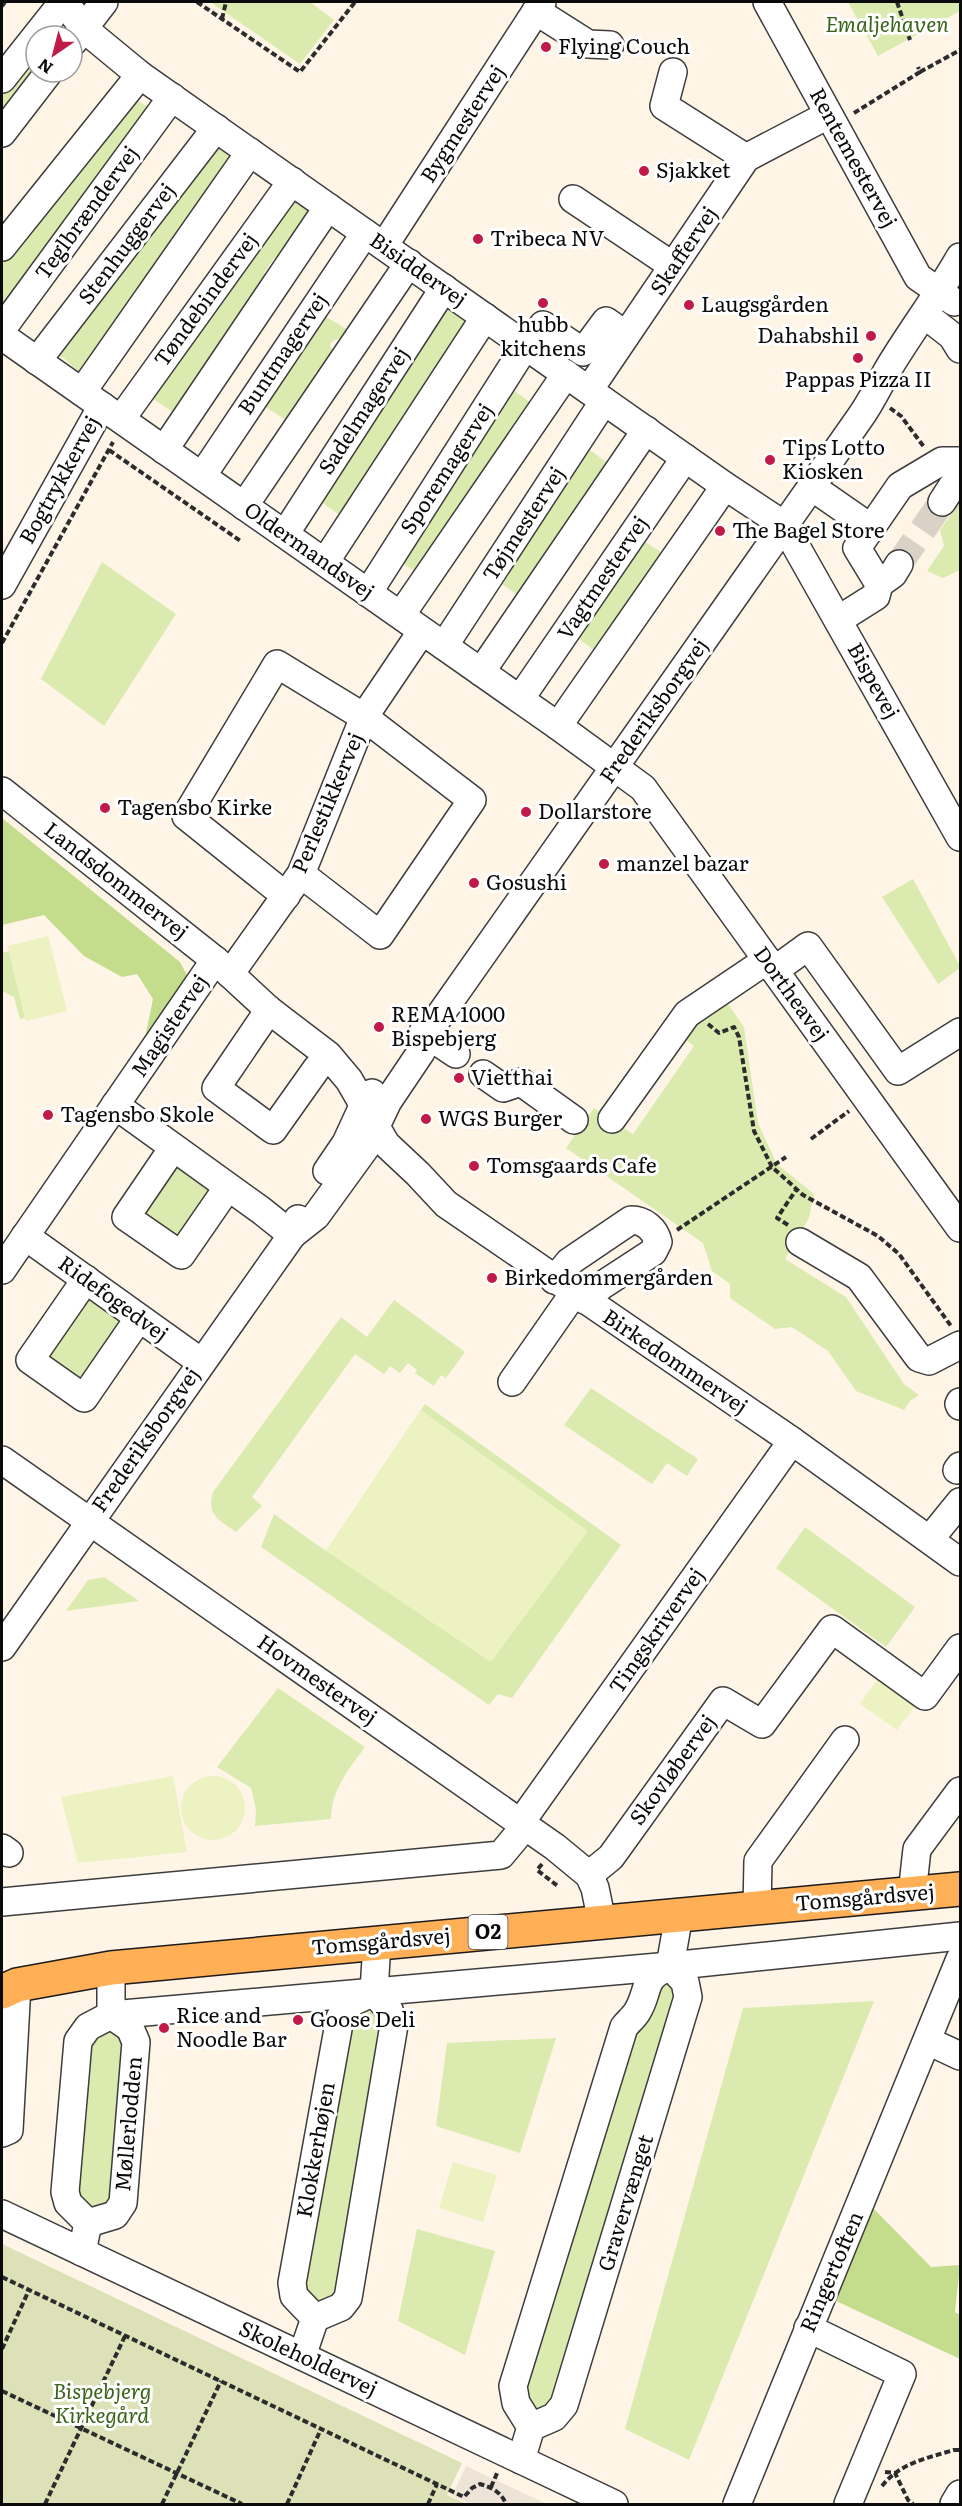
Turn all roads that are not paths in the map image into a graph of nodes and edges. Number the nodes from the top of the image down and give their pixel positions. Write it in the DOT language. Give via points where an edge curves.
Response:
graph roads {
  1 [pos="64,2"];
  2 [pos="104,2"];
  3 [pos="766,2"];
  4 [pos="539,6"];
  5 [pos="73,24"];
  6 [pos="84,26"];
  7 [pos="84,39"];
  8 [pos="610,45"];
  9 [pos="673,72"];
  10 [pos="140,75"];
  11 [pos="2,79"];
  12 [pos="40,84"];
  13 [pos="172,97"];
  14 [pos="831,120"];
  15 [pos="216,128"];
  16 [pos="2,133"];
  17 [pos="250,152"];
  18 [pos="746,158"];
  19 [pos="292,181"];
  20 [pos="573,199"];
  21 [pos="328,207"];
  22 [pos="374,239"];
  23 [pos="2,247"];
  24 [pos="960,257"];
  25 [pos="409,263"];
  26 [pos="673,266"];
  27 [pos="444,288"];
  28 [pos="951,295"];
  29 [pos="485,317"];
  30 [pos="931,320"];
  31 [pos="543,325"];
  32 [pos="2,329"];
  33 [pos="626,335"];
  34 [pos="2,336"];
  35 [pos="526,345"];
  36 [pos="960,349"];
  37 [pos="37,361"];
  38 [pos="566,374"];
  39 [pos="597,396"];
  40 [pos="107,410"];
  41 [pos="646,430"];
  42 [pos="164,450"];
  43 [pos="685,458"];
  44 [pos="954,466"];
  45 [pos="202,476"];
  46 [pos="725,486"];
  47 [pos="812,487"];
  48 [pos="942,502"];
  49 [pos="244,506"];
  50 [pos="784,525"];
  51 [pos="871,528"];
  52 [pos="285,534"];
  53 [pos="325,562"];
  54 [pos="2,585"];
  55 [pos="368,593"];
  56 [pos="838,620"];
  57 [pos="411,623"];
  58 [pos="444,646"];
  59 [pos="481,672"];
  60 [pos="520,699"];
  61 [pos="364,717"];
  62 [pos="558,726"];
  63 [pos="615,767"];
  64 [pos="2,790"];
  65 [pos="960,837"];
  66 [pos="293,885"];
  67 [pos="771,965"];
  68 [pos="223,967"];
  69 [pos="276,1016"];
  70 [pos="428,1031"];
  71 [pos="960,1032"];
  72 [pos="456,1054"];
  73 [pos="317,1068"];
  74 [pos="898,1071"];
  75 [pos="483,1074"];
  76 [pos="867,1098"];
  77 [pos="116,1106"];
  78 [pos="366,1116"];
  79 [pos="612,1119"];
  80 [pos="574,1120"];
  81 [pos="173,1148"];
  82 [pos="228,1187"];
  83 [pos="959,1222"];
  84 [pos="292,1235"];
  85 [pos="25,1236"];
  86 [pos="800,1242"];
  87 [pos="2,1270"];
  88 [pos="86,1279"];
  89 [pos="571,1291"];
  90 [pos="139,1318"];
  91 [pos="957,1337"];
  92 [pos="201,1362"];
  93 [pos="512,1382"];
  94 [pos="792,1441"];
  95 [pos="4,1469"];
  96 [pos="960,1502"];
  97 [pos="89,1520"];
  98 [pos="930,1539"];
  99 [pos="960,1562"];
  100 [pos="2,1647"];
  101 [pos="960,1648"];
  102 [pos="845,1740"];
  103 [pos="960,1791"];
  104 [pos="523,1823"];
  105 [pos="589,1875"];
  106 [pos="960,1889"];
  107 [pos="912,1894"];
  108 [pos="2,1902"];
  109 [pos="757,1908"];
  110 [pos="679,1915"];
  111 [pos="602,1923"];
  112 [pos="960,1936"];
  113 [pos="377,1942"];
  114 [pos="960,1959"];
  115 [pos="670,1966"];
  116 [pos="111,1968"];
  117 [pos="7,1987"];
  118 [pos="374,1992"];
  119 [pos="111,2015"];
  120 [pos="928,2041"];
  121 [pos="960,2056"];
  122 [pos="2,2133"];
  123 [pos="2,2214"];
  124 [pos="88,2223"];
  125 [pos="82,2252"];
  126 [pos="315,2318"];
  127 [pos="808,2328"];
  128 [pos="302,2356"];
  129 [pos="531,2427"];
  130 [pos="521,2460"];
  131 [pos="960,2494"];
  132 [pos="614,2505"];
  133 [pos="737,2505"];
  134 [pos="848,2505"];
  135 [pos="954,2505"];
  1 -- 5 [label="street, Bisiddervej"];
  1 -- 11 [label="street"];
  2 -- 6 [label="street"];
  3 -- 14 [label="street, Rentemestervej"];
  4 -- 8 [label="street" via="588,44"];
  4 -- 22 [label="street, Bygmestervej"];
  7 -- 10 [label="street, Bisiddervej"];
  9 -- 18 [label="street" via="664,106"];
  10 -- 13 [label="street, Bisiddervej"];
  10 -- 23 [label="street, Teglbrændervej"];
  12 -- 16 [label="street"];
  13 -- 15 [label="street, Bisiddervej"];
  13 -- 32 [label="street, Teglbrændervej"];
  14 -- 18 [label="street, Skaffervej"];
  14 -- 28 [label="street, Rentemestervej" via="918,277"];
  15 -- 17 [label="street, Bisiddervej"];
  15 -- 37 [label="street, Stenhuggervej"];
  17 -- 19 [label="street, Bisiddervej"];
  17 -- 40 [label="street"];
  18 -- 26 [label="street, Skaffervej"];
  19 -- 21 [label="street, Bisiddervej"];
  19 -- 40 [label="street, Tøndebindervej"];
  20 -- 26 [label="street"];
  21 -- 22 [label="street, Bisiddervej"];
  21 -- 42 [label="street"];
  22 -- 25 [label="street, Bisiddervej"];
  22 -- 45 [label="street, Buntmagervej"];
  24 -- 28 [label="street, Frederiksborgvej"];
  25 -- 27 [label="street, Bisiddervej"];
  25 -- 49 [label="street"];
  26 -- 33 [label="street, Skaffervej"];
  27 -- 29 [label="street, Bisiddervej"];
  27 -- 52 [label="street, Sadelmagervej"];
  28 -- 30 [label="street, Frederiksborgvej"];
  29 -- 35 [label="street, Bisiddervej"];
  29 -- 53 [label="street"];
  30 -- 36 [label="street" via="952,336"];
  30 -- 47 [label="street, Frederiksborgvej" via="886,372 875,397"];
  31 -- 33 [label="street" via="583,352 606,321"];
  33 -- 39 [label="street, Skaffervej"];
  34 -- 37 [label="street, Oldermandsvej"];
  35 -- 38 [label="street, Bisiddervej"];
  35 -- 55 [label="street, Sporemagervej"];
  37 -- 40 [label="street, Oldermandsvej"];
  38 -- 39 [label="street, Bisiddervej"];
  38 -- 57 [label="street, Sporemagervej"];
  39 -- 41 [label="street, Bisiddervej"];
  39 -- 58 [label="street, Tøjmestervej"];
  40 -- 42 [label="street, Oldermandsvej"];
  40 -- 54 [label="street, Bogtrykkervej"];
  41 -- 43 [label="street, Bisiddervej"];
  41 -- 59 [label="street"];
  42 -- 45 [label="street, Oldermandsvej"];
  43 -- 46 [label="street, Bisiddervej"];
  43 -- 60 [label="street, Vagtmestervej"];
  44 -- 48 [label="street"];
  44 -- 51 [label="street" via="900,486"];
  45 -- 49 [label="street, Oldermandsvej"];
  46 -- 50 [label="street, Bisiddervej"];
  46 -- 62 [label="street"];
  47 -- 50 [label="street, Frederiksborgvej"];
  47 -- 51 [label="street"];
  49 -- 52 [label="street, Oldermandsvej"];
  50 -- 56 [label="street, Bispevej"];
  50 -- 63 [label="street, Frederiksborgvej"];
  51 -- 56 [label="street" via="857,548 890,574 876,596"];
  52 -- 53 [label="street, Oldermandsvej"];
  53 -- 55 [label="street, Oldermandsvej"];
  55 -- 57 [label="street, Oldermandsvej"];
  56 -- 65 [label="street, Bispevej"];
  57 -- 58 [label="street, Oldermandsvej"];
  57 -- 61 [label="street, Perlestikkervej"];
  58 -- 59 [label="street, Oldermandsvej"];
  59 -- 60 [label="street, Oldermandsvej"];
  60 -- 62 [label="street, Oldermandsvej"];
  61 -- 66 [label="street, Perlestikkervej"];
  61 -- 66 [label="street" via="472,800 380,935"];
  61 -- 66 [label="street" via="277,664 186,816"];
  62 -- 63 [label="street, Oldermandsvej"];
  63 -- 67 [label="street, Dortheavej" via="643,788"];
  63 -- 70 [label="street, Frederiksborgvej"];
  64 -- 68 [label="street, Landsdommervej"];
  66 -- 68 [label="street, Perlestikkervej"];
  67 -- 74 [label="street" via="808,946"];
  67 -- 76 [label="street, Dortheavej"];
  67 -- 79 [label="street" via="691,1012"];
  68 -- 69 [label="street, Landsdommervej"];
  68 -- 77 [label="street, Magistervej"];
  69 -- 73 [label="street, Landsdommervej"];
  69 -- 73 [label="street" via="216,1088 273,1130"];
  69 -- 78 [label="street, Landsdommervej" via="328,1055 349,1080"];
  70 -- 72 [label="street"];
  70 -- 78 [label="street, Frederiksborgvej" via="409,1043"];
  71 -- 74 [label="street"];
  73 -- 78 [label="street, Landsdommervej"];
  74 -- 76 [label="street"];
  75 -- 80 [label="street" via="503,1088 521,1082"];
  76 -- 83 [label="street, Dortheavej"];
  77 -- 81 [label="street"];
  77 -- 85 [label="street, Magistervej"];
  78 -- 84 [label="street, Frederiksborgvej" via="366,1147 316,1216"];
  78 -- 89 [label="street, Birkedommervej" via="386,1144 446,1204"];
  81 -- 82 [label="street"];
  81 -- 82 [label="street" via="126,1217 181,1255"];
  82 -- 84 [label="street"];
  84 -- 92 [label="street, Frederiksborgvej"];
  85 -- 87 [label="street, Magistervej"];
  85 -- 88 [label="street, Ridefogedvej"];
  86 -- 91 [label="street" via="859,1277 920,1358 929,1361"];
  88 -- 90 [label="street, Ridefogedvej"];
  88 -- 90 [label="street" via="30,1360 84,1398"];
  89 -- 89 [label="street" via="601,1286 654,1251 658,1242 651,1228 631,1220 569,1262"];
  89 -- 93 [label="street"];
  89 -- 94 [label="street, Birkedommervej"];
  90 -- 92 [label="street, Ridefogedvej"];
  92 -- 97 [label="street, Frederiksborgvej"];
  94 -- 98 [label="street, Birkedommervej"];
  94 -- 104 [label="street, Tingskrivervej"];
  95 -- 97 [label="street, Hovmestervej"];
  96 -- 98 [label="street"];
  97 -- 100 [label="street, Frederiksborgvej"];
  97 -- 104 [label="street, Hovmestervej"];
  98 -- 99 [label="street, Birkedommervej"];
  101 -- 105 [label="street, Skovløbervej" via="925,1696 832,1629 762,1724 723,1701 611,1857"];
  102 -- 109 [label="street" via="758,1861"];
  103 -- 107 [label="street" via="917,1849"];
  104 -- 105 [label="street, Hovmestervej"];
  104 -- 108 [label="street, Tingskrivervej" via="501,1855"];
  105 -- 111 [label="street"];
  106 -- 107 [label="main road, Tomsgårdsvej / O2"];
  107 -- 109 [label="main road, Tomsgårdsvej / O2"];
  109 -- 110 [label="main road, Tomsgårdsvej / O2"];
  110 -- 111 [label="main road, Tomsgårdsvej / O2"];
  110 -- 115 [label="street"];
  111 -- 113 [label="main road, Tomsgårdsvej / O2"];
  112 -- 115 [label="street"];
  113 -- 116 [label="main road, Tomsgårdsvej / O2"];
  113 -- 118 [label="street"];
  114 -- 120 [label="street, Ringertoften"];
  115 -- 118 [label="street"];
  115 -- 129 [label="street" via="654,1973 637,2013 624,2027 513,2386 516,2403"];
  115 -- 129 [label="street, Gravervænget" via="685,1982 688,1997 564,2405 554,2417"];
  116 -- 117 [label="main road, Tomsgårdsvej / O2"];
  116 -- 119 [label="street"];
  117 -- 122 [label="street" via="9,2130"];
  118 -- 119 [label="street"];
  118 -- 126 [label="street" via="389,2010 394,2025 348,2298 341,2307"];
  118 -- 126 [label="street, Klokkerhøjen" via="348,2004 340,2018 292,2283 294,2296"];
  119 -- 124 [label="street" via="88,2027 78,2041 65,2192 68,2203"];
  119 -- 124 [label="street, Møllerlodden" via="130,2028 136,2042 123,2204 115,2215"];
  120 -- 121 [label="street"];
  120 -- 127 [label="street, Ringertoften"];
  123 -- 125 [label="street, Skoleholdervej"];
  124 -- 125 [label="street"];
  125 -- 128 [label="street, Skoleholdervej"];
  126 -- 128 [label="street"];
  127 -- 133 [label="street, Ringertoften"];
  127 -- 134 [label="street" via="902,2374"];
  128 -- 130 [label="street, Skoleholdervej"];
  129 -- 130 [label="street"];
  130 -- 132 [label="street, Skoleholdervej"];
  131 -- 135 [label="street"];
}
